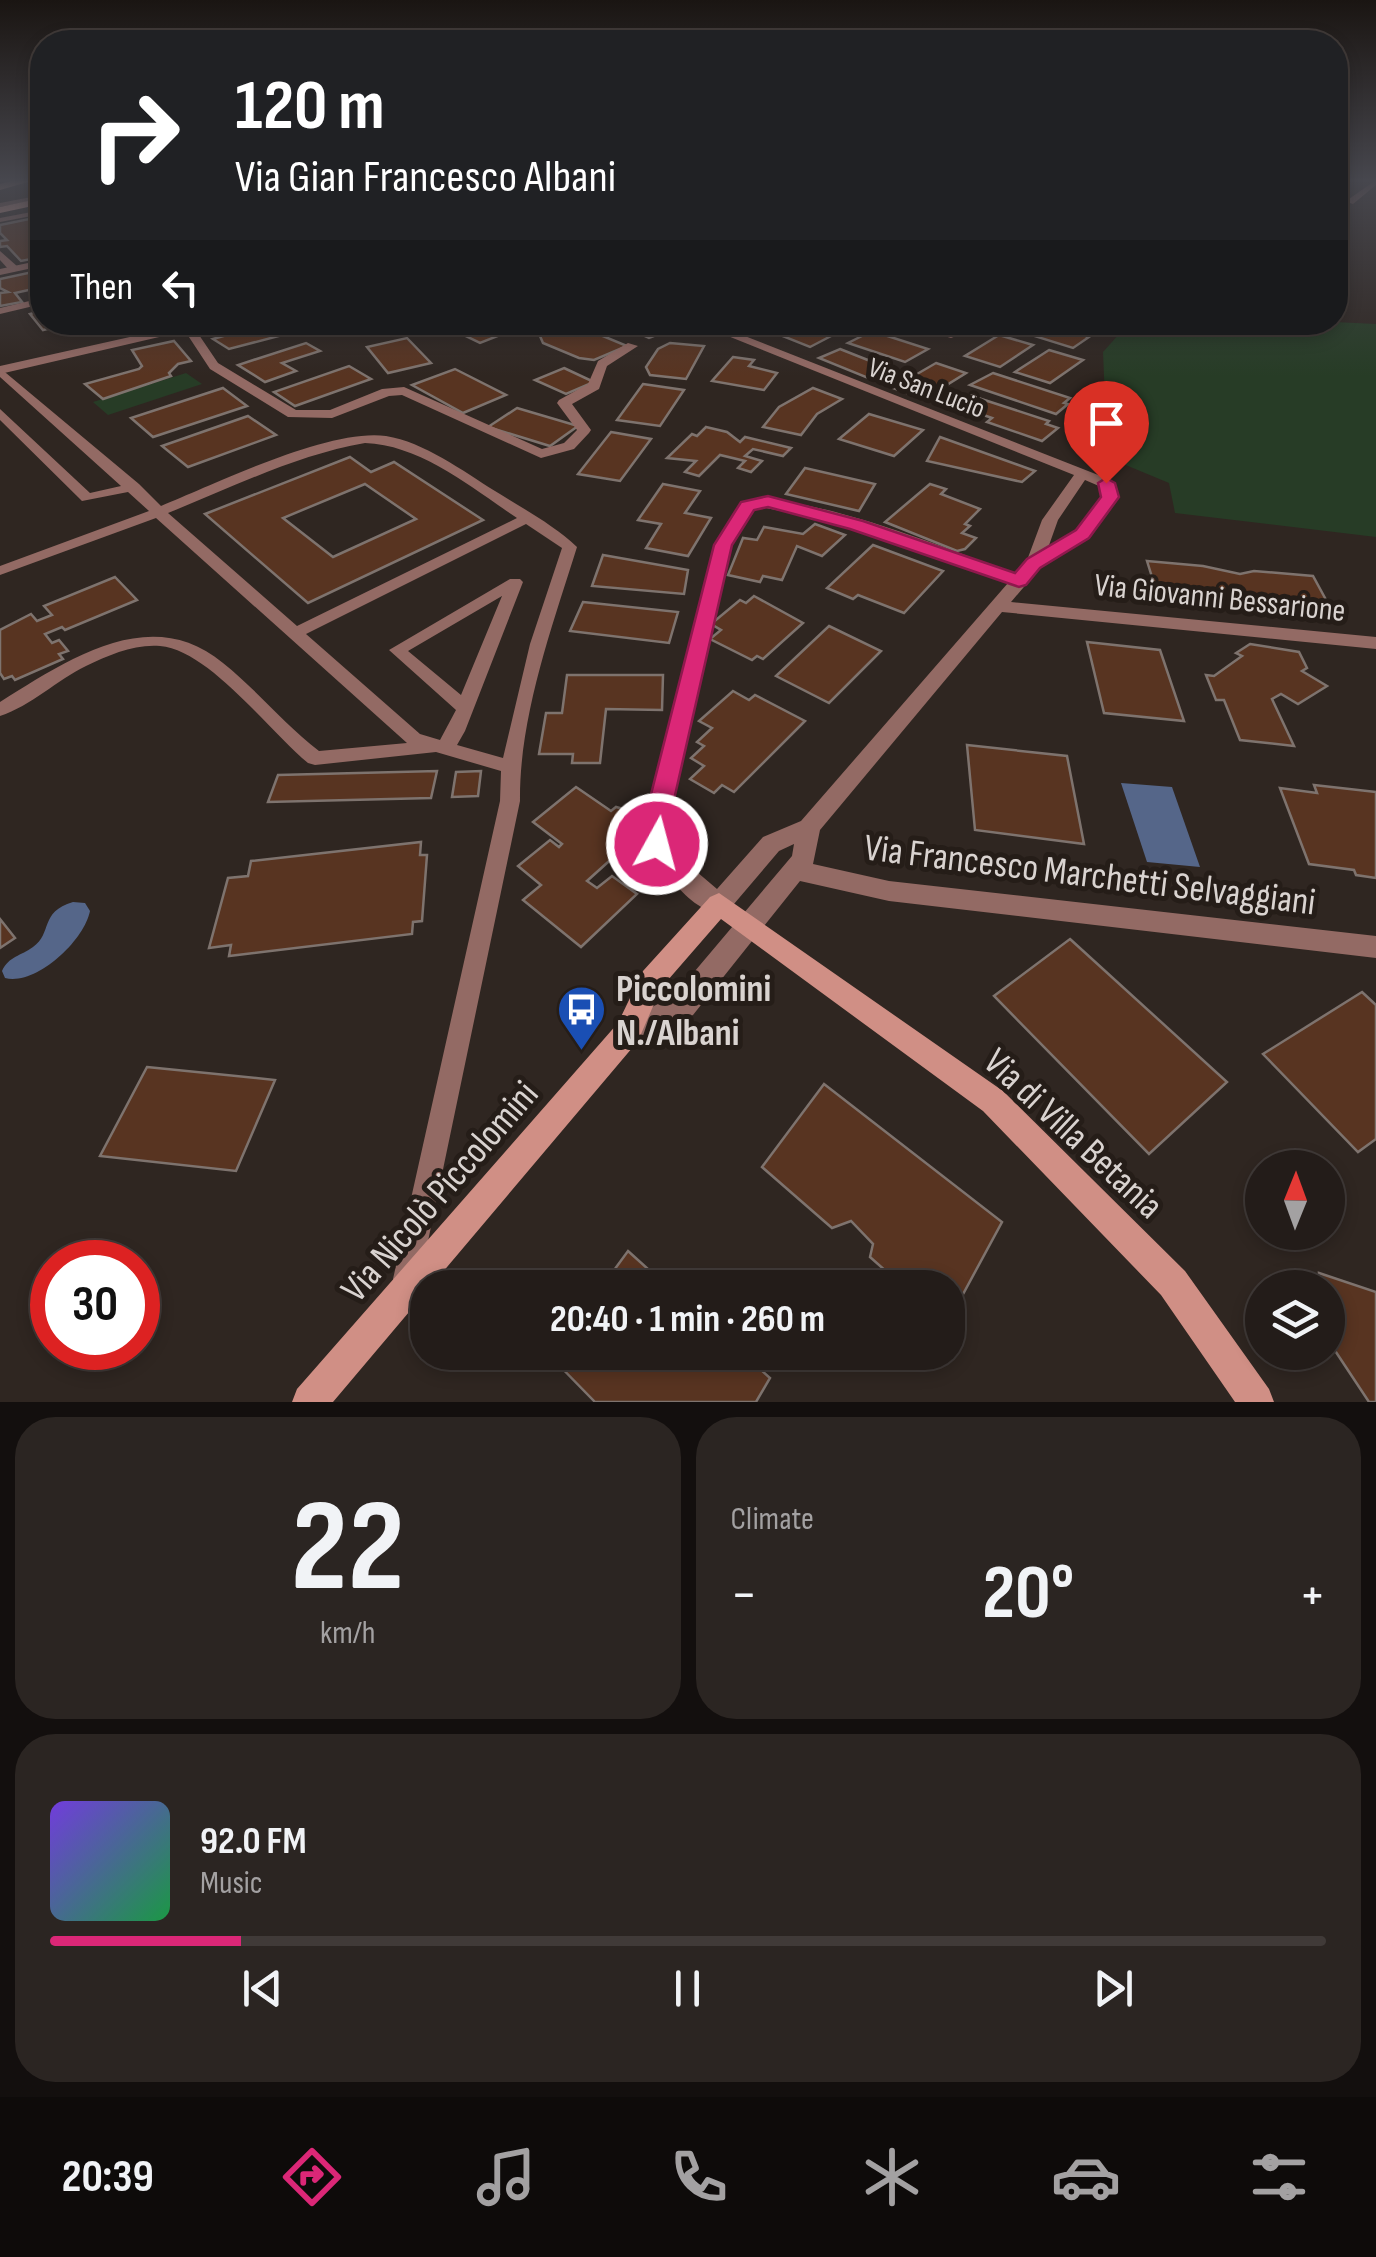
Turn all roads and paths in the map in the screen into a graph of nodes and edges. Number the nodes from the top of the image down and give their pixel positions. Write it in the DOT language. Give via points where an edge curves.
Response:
graph roads {
  1 [pos="0,254"];
  2 [pos="30,266"];
  3 [pos="14,269"];
  4 [pos="0,272"];
  5 [pos="30,304"];
  6 [pos="0,311"];
  7 [pos="153,335"];
  8 [pos="193,335"];
  9 [pos="731,335"];
  10 [pos="632,346"];
  11 [pos="0,370"];
  12 [pos="7,386"];
  13 [pos="0,413"];
  14 [pos="1082,473"];
  15 [pos="134,487"];
  16 [pos="160,512"];
  17 [pos="525,518"];
  18 [pos="1034,564"];
  19 [pos="0,571"];
  20 [pos="1019,581"];
  21 [pos="998,606"];
  22 [pos="296,633"];
  23 [pos="1376,643"];
  24 [pos="465,708"];
  25 [pos="0,710"];
  26 [pos="446,746"];
  27 [pos="510,767"];
  28 [pos="809,827"];
  29 [pos="796,870"];
  30 [pos="719,904"];
  31 [pos="749,928"];
  32 [pos="1376,947"];
  33 [pos="628,1032"];
  34 [pos="406,1292"];
  35 [pos="310,1402"];
  36 [pos="1256,1402"];
  1 -- 3 [label="street"];
  2 -- 3 [label="street"];
  3 -- 4 [label="street"];
  5 -- 6 [label="street"];
  7 -- 11 [label="street"];
  8 -- 10 [label="street" via="214,366 293,414 332,414 404,391 541,454 569,446 584,430 564,403 594,386 602,364"];
  9 -- 14 [label="street, Via San Lucio"];
  11 -- 12 [label="lane"];
  12 -- 15 [label="lane"];
  13 -- 15 [label="lane" via="88,498"];
  14 -- 18 [label="street, Via Nicolò Piccolomini" via="1050,520"];
  14 -- 18 [label="street, Via Nicolò Piccolomini" via="1106,483 1110,497 1082,534"];
  15 -- 16 [label="lane"];
  16 -- 17 [label="lane" via="350,441 381,439"];
  16 -- 19 [label="lane"];
  16 -- 22 [label="lane"];
  17 -- 22 [label="lane"];
  17 -- 27 [label="lane" via="570,547 538,644"];
  18 -- 20 [label="street, Via Nicolò Piccolomini"];
  20 -- 21 [label="street, Via Nicolò Piccolomini"];
  20 -- 30 [label="street" via="856,525 768,502 747,506 723,545 656,826 666,860"];
  21 -- 23 [label="street, Via Giovanni Bessarione"];
  21 -- 28 [label="street, Via Nicolò Piccolomini"];
  22 -- 26 [label="lane" via="414,739"];
  24 -- 24 [label="lane" via="396,650 515,582 493,636"];
  24 -- 26 [label="lane"];
  25 -- 26 [label="lane" via="92,655 160,642 210,660 315,758"];
  26 -- 27 [label="lane"];
  27 -- 34 [label="lane" via="510,801"];
  28 -- 29 [label="street, Via Nicolò Piccolomini"];
  28 -- 30 [label="street, Via Nicolò Piccolomini" via="772,844"];
  29 -- 31 [label="street, Via Nicolò Piccolomini"];
  29 -- 32 [label="street, Via Francesco Marchetti Selvaggiani" via="890,891"];
  30 -- 31 [label="main road, Via di Villa Betania"];
  30 -- 33 [label="main road, Via Nicolò Piccolomini" via="652,980"];
  31 -- 33 [label="street, Via Nicolò Piccolomini" via="682,1006"];
  31 -- 36 [label="main road, Via di Villa Betania" via="992,1101 1173,1284"];
  33 -- 34 [label="main road, Via Nicolò Piccolomini"];
  34 -- 35 [label="main road, Via Nicolò Piccolomini"];
}
